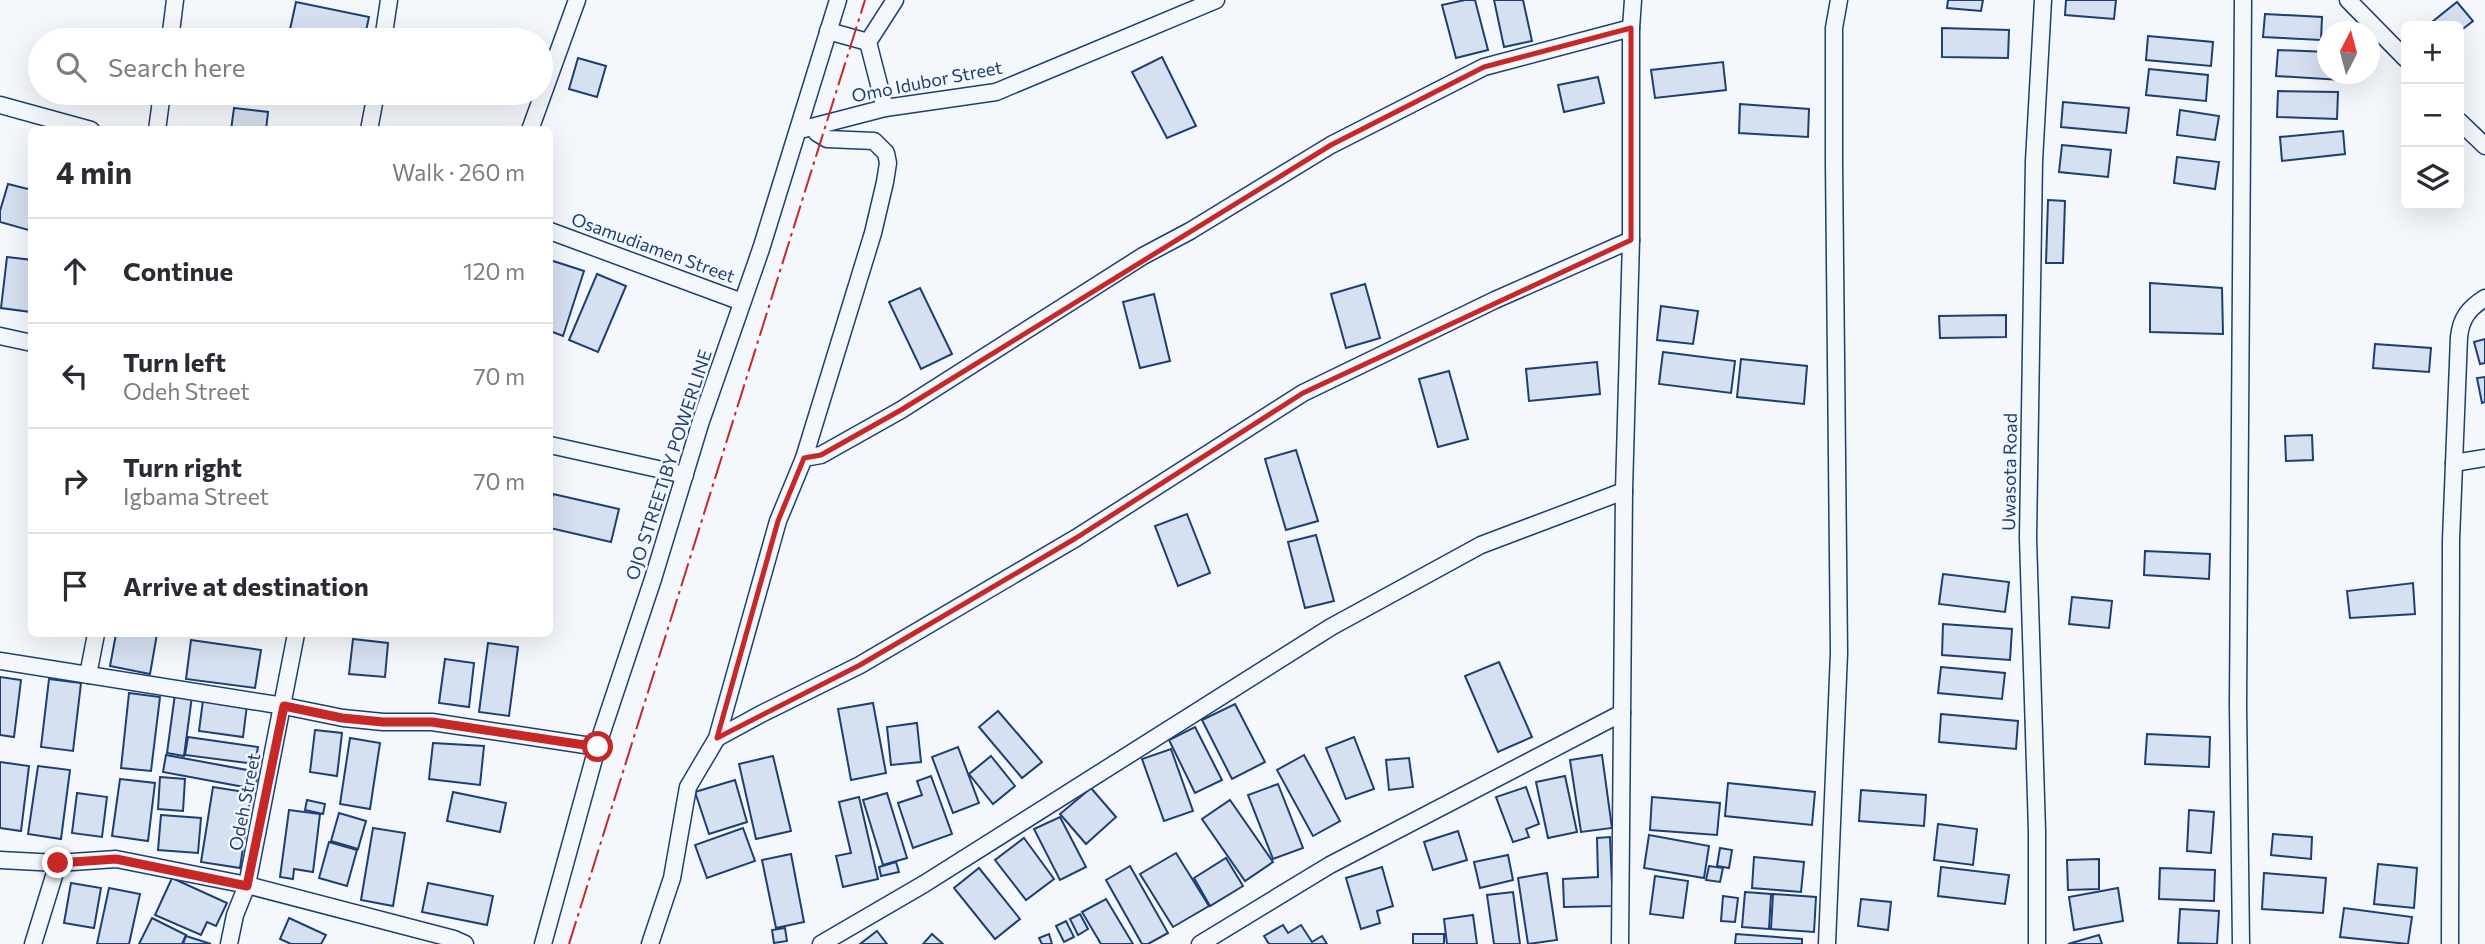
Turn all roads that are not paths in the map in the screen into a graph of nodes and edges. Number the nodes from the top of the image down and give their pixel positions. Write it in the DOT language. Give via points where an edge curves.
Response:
graph roads {
  1 [pos="175,0"];
  2 [pos="389,0"];
  3 [pos="577,0"];
  4 [pos="838,0"];
  5 [pos="895,0"];
  6 [pos="1216,0"];
  7 [pos="1633,0"];
  8 [pos="1839,0"];
  9 [pos="2043,0"];
  10 [pos="2243,0"];
  11 [pos="2348,0"];
  12 [pos="172,28"];
  13 [pos="385,28"];
  14 [pos="1631,28"];
  15 [pos="828,31"];
  16 [pos="868,42"];
  17 [pos="2401,54"];
  18 [pos="553,66"];
  19 [pos="0,105"];
  20 [pos="160,105"];
  21 [pos="374,105"];
  22 [pos="539,105"];
  23 [pos="885,108"];
  24 [pos="76,126"];
  25 [pos="158,126"];
  26 [pos="370,126"];
  27 [pos="531,126"];
  28 [pos="2464,126"];
  29 [pos="806,129"];
  30 [pos="2485,146"];
  31 [pos="553,232"];
  32 [pos="1631,240"];
  33 [pos="2485,298"];
  34 [pos="742,302"];
  35 [pos="0,336"];
  36 [pos="28,342"];
  37 [pos="553,446"];
  38 [pos="804,458"];
  39 [pos="2485,458"];
  40 [pos="2454,463"];
  41 [pos="685,475"];
  42 [pos="1624,491"];
  43 [pos="95,637"];
  44 [pos="296,637"];
  45 [pos="0,661"];
  46 [pos="88,675"];
  47 [pos="284,706"];
  48 [pos="1622,713"];
  49 [pos="717,738"];
  50 [pos="598,747"];
  51 [pos="0,860"];
  52 [pos="58,863"];
  53 [pos="247,886"];
  54 [pos="33,944"];
  55 [pos="229,944"];
  56 [pos="465,944"];
  57 [pos="543,944"];
  58 [pos="650,944"];
  59 [pos="821,944"];
  60 [pos="1200,944"];
  61 [pos="1620,944"];
  62 [pos="1828,944"];
  63 [pos="2037,944"];
  64 [pos="2241,944"];
  65 [pos="2451,944"];
  1 -- 12 [label="street"];
  2 -- 13 [label="street"];
  3 -- 18 [label="street"];
  4 -- 15 [label="street, OJO STREET BY POWERLINE"];
  5 -- 16 [label="street"];
  6 -- 23 [label="street, Omo Idubor Street" via="996,92"];
  7 -- 14 [label="street"];
  8 -- 62 [label="street" via="1834,150 1839,653"];
  9 -- 63 [label="street, Uwasota Road" via="2034,161 2028,538"];
  10 -- 64 [label="street" via="2238,691"];
  11 -- 17 [label="street"];
  14 -- 32 [label="street"];
  14 -- 38 [label="street" via="1485,67 1331,145 1143,256 901,410 821,455"];
  15 -- 16 [label="street"];
  15 -- 29 [label="street, OJO STREET BY POWERLINE"];
  16 -- 23 [label="street"];
  19 -- 24 [label="street"];
  20 -- 25 [label="street"];
  21 -- 26 [label="street"];
  22 -- 27 [label="street"];
  23 -- 29 [label="street, Omo Idubor Street"];
  28 -- 30 [label="street"];
  29 -- 34 [label="street, OJO STREET BY POWERLINE"];
  29 -- 38 [label="street" via="827,139 874,141 887,153 888,163 873,233"];
  31 -- 34 [label="street, Osamudiamen Street"];
  32 -- 42 [label="street"];
  32 -- 49 [label="street" via="1303,393 1052,552 860,665"];
  33 -- 40 [label="street" via="2471,307 2461,324"];
  34 -- 41 [label="street, OJO STREET BY POWERLINE"];
  35 -- 36 [label="street"];
  37 -- 41 [label="street"];
  38 -- 49 [label="street" via="778,521"];
  39 -- 40 [label="street"];
  40 -- 65 [label="street"];
  41 -- 50 [label="street, OJO STREET BY POWERLINE"];
  42 -- 48 [label="street"];
  42 -- 59 [label="street" via="1481,545 1331,627"];
  43 -- 46 [label="street"];
  44 -- 47 [label="street, Odeh Street"];
  45 -- 46 [label="street"];
  46 -- 47 [label="street"];
  47 -- 50 [label="street" via="342,718 432,722"];
  47 -- 53 [label="street, Odeh Street"];
  48 -- 60 [label="street" via="1330,865"];
  48 -- 61 [label="street"];
  49 -- 58 [label="street" via="688,787 672,878"];
  50 -- 57 [label="street, OJO STREET BY POWERLINE"];
  51 -- 52 [label="street"];
  52 -- 53 [label="street" via="116,859"];
  52 -- 54 [label="street"];
  53 -- 55 [label="street, Odeh Street"];
  53 -- 56 [label="street"];
}
